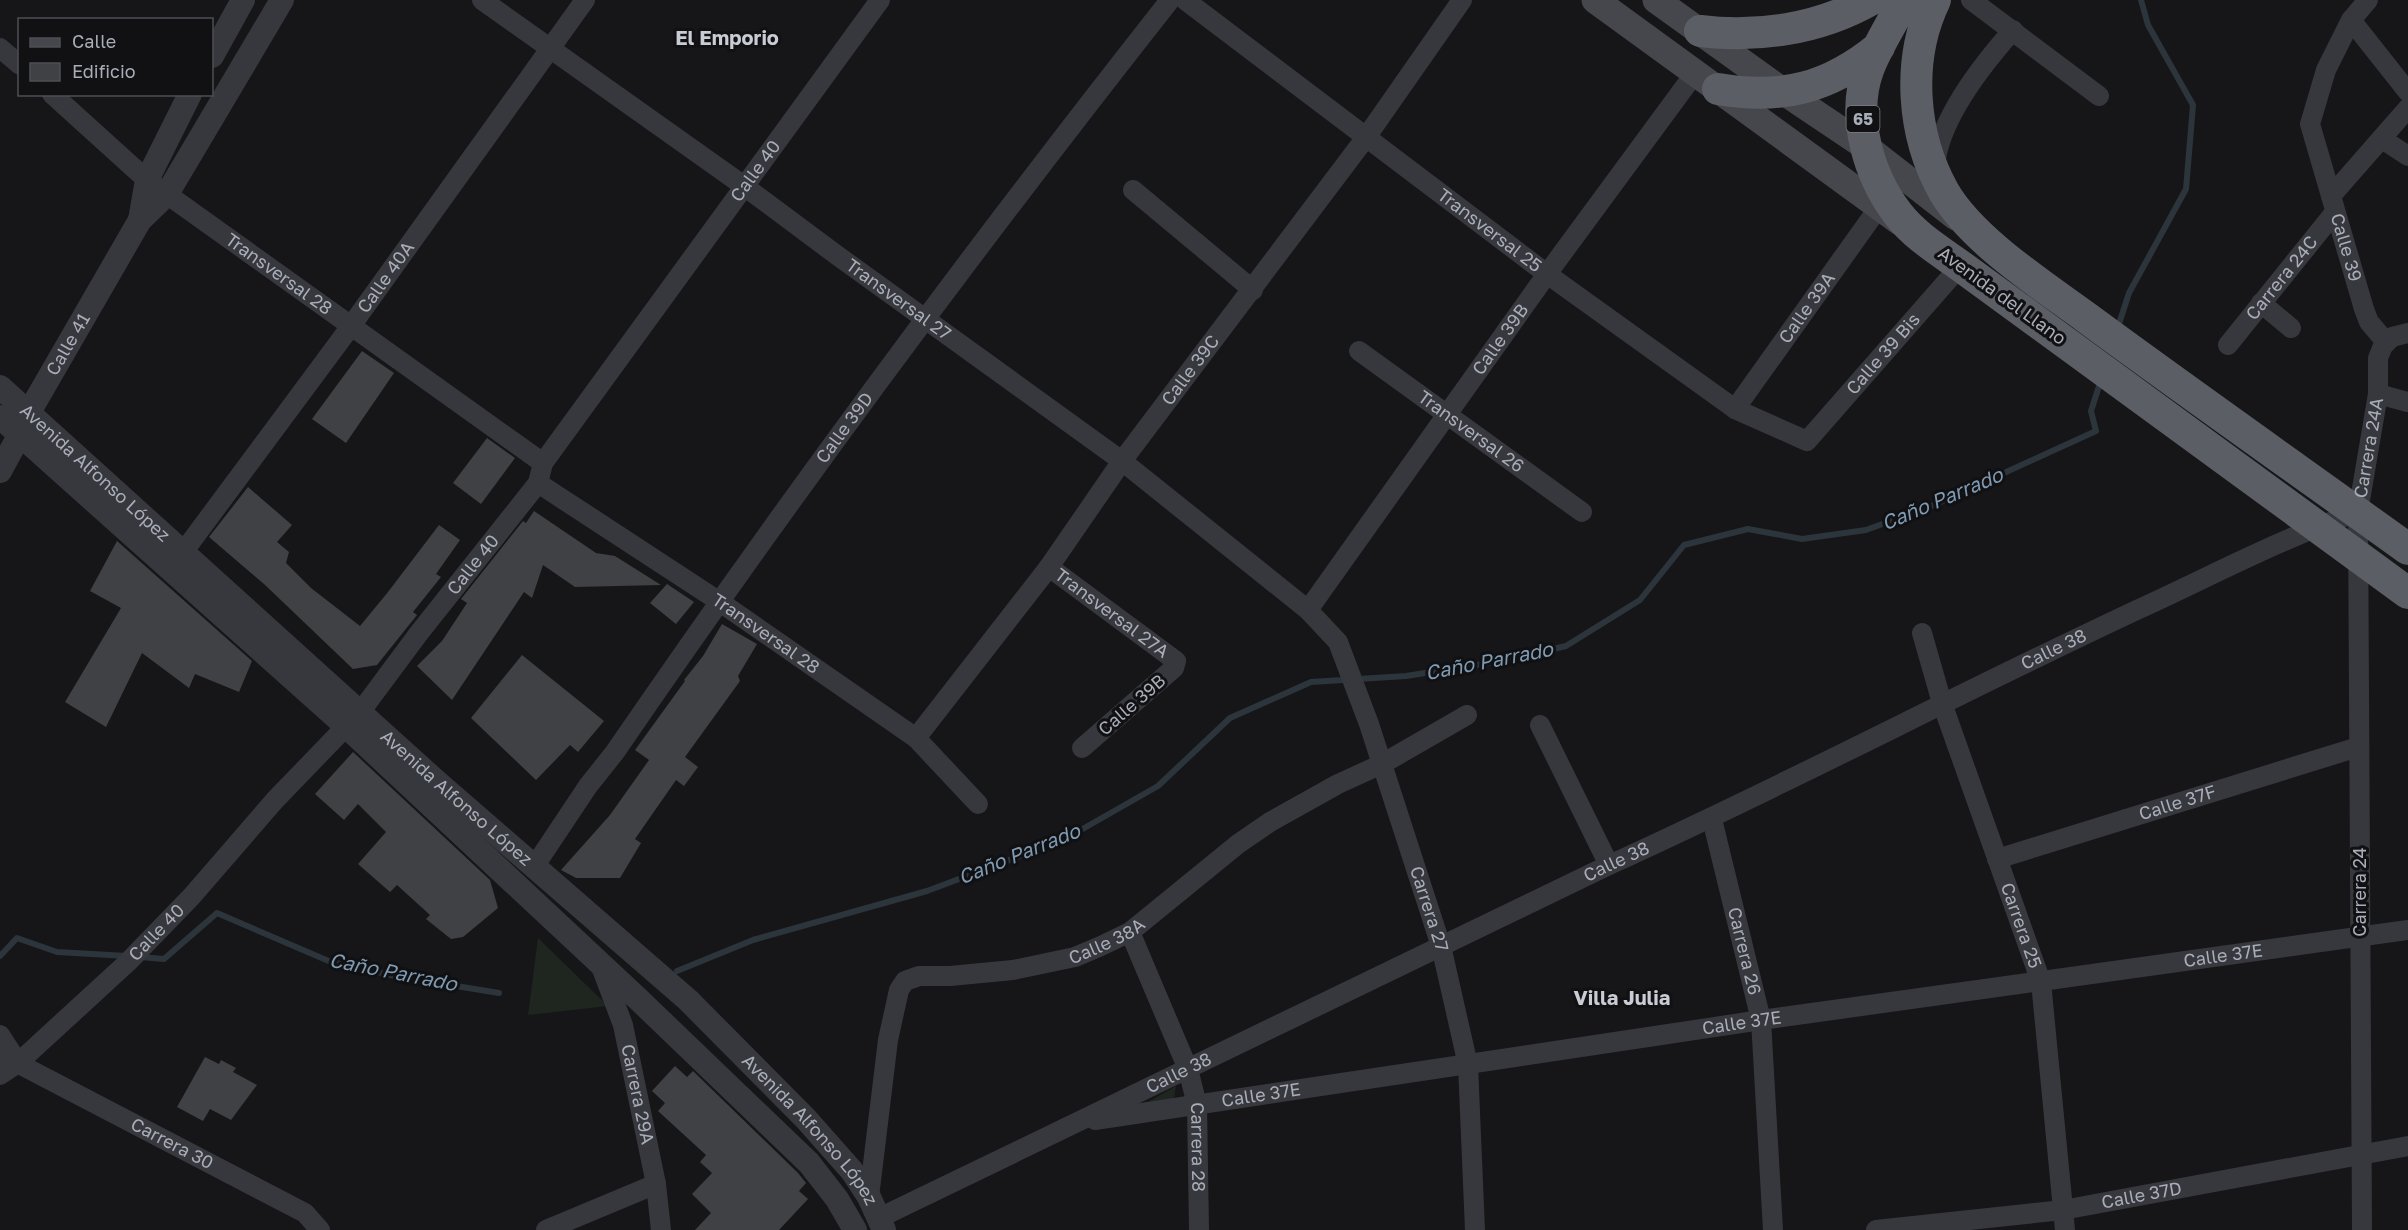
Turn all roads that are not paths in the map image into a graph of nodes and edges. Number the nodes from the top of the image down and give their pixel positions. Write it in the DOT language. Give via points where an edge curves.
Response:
graph roads {
  1 [pos="243,0"];
  2 [pos="282,0"];
  3 [pos="482,0"];
  4 [pos="585,0"];
  5 [pos="1170,0"];
  6 [pos="1185,0"];
  7 [pos="1462,0"];
  8 [pos="1595,0"];
  9 [pos="1656,0"];
  10 [pos="1870,0"];
  11 [pos="1904,0"];
  12 [pos="1926,0"];
  13 [pos="1935,0"];
  14 [pos="1971,0"];
  15 [pos="2368,0"];
  16 [pos="871,3"];
  17 [pos="2352,20"];
  18 [pos="2013,30"];
  19 [pos="1700,31"];
  20 [pos="1881,45"];
  21 [pos="0,48"];
  22 [pos="551,49"];
  23 [pos="213,54"];
  24 [pos="18,63"];
  25 [pos="1707,81"];
  26 [pos="1784,92"];
  27 [pos="2408,92"];
  28 [pos="54,96"];
  29 [pos="189,96"];
  30 [pos="2099,96"];
  31 [pos="2408,108"];
  32 [pos="1367,136"];
  33 [pos="2382,140"];
  34 [pos="1866,147"];
  35 [pos="2408,156"];
  36 [pos="1934,172"];
  37 [pos="147,180"];
  38 [pos="744,186"];
  39 [pos="1132,190"];
  40 [pos="167,194"];
  41 [pos="2333,204"];
  42 [pos="1879,207"];
  43 [pos="140,220"];
  44 [pos="1973,230"];
  45 [pos="1916,233"];
  46 [pos="1962,267"];
  47 [pos="1547,274"];
  48 [pos="1253,290"];
  49 [pos="2261,303"];
  50 [pos="924,318"];
  51 [pos="351,326"];
  52 [pos="2291,328"];
  53 [pos="2408,333"];
  54 [pos="2386,342"];
  55 [pos="2228,345"];
  56 [pos="1359,351"];
  57 [pos="0,387"];
  58 [pos="2378,394"];
  59 [pos="2408,402"];
  60 [pos="1736,409"];
  61 [pos="1449,414"];
  62 [pos="0,417"];
  63 [pos="23,425"];
  64 [pos="1807,441"];
  65 [pos="1122,461"];
  66 [pos="543,463"];
  67 [pos="0,471"];
  68 [pos="538,483"];
  69 [pos="1582,512"];
  70 [pos="2358,512"];
  71 [pos="2316,527"];
  72 [pos="2402,545"];
  73 [pos="184,551"];
  74 [pos="2357,555"];
  75 [pos="1049,567"];
  76 [pos="2407,594"];
  77 [pos="720,602"];
  78 [pos="1308,610"];
  79 [pos="1922,633"];
  80 [pos="1175,659"];
  81 [pos="1942,704"];
  82 [pos="1467,716"];
  83 [pos="354,719"];
  84 [pos="1540,725"];
  85 [pos="916,738"];
  86 [pos="2358,747"];
  87 [pos="1082,748"];
  88 [pos="1382,764"];
  89 [pos="978,804"];
  90 [pos="1712,819"];
  91 [pos="1997,859"];
  92 [pos="1609,865"];
  93 [pos="534,867"];
  94 [pos="2408,930"];
  95 [pos="1130,932"];
  96 [pos="2360,937"];
  97 [pos="1441,946"];
  98 [pos="600,964"];
  99 [pos="2041,982"];
  100 [pos="1761,1020"];
  101 [pos="0,1035"];
  102 [pos="0,1054"];
  103 [pos="18,1063"];
  104 [pos="1468,1065"];
  105 [pos="1188,1069"];
  106 [pos="0,1075"];
  107 [pos="1197,1105"];
  108 [pos="1078,1122"];
  109 [pos="2408,1146"];
  110 [pos="2362,1156"];
  111 [pos="656,1184"];
  112 [pos="2063,1209"];
  113 [pos="878,1215"];
  114 [pos="850,1228"];
  115 [pos="320,1230"];
  116 [pos="546,1230"];
  117 [pos="661,1230"];
  118 [pos="1199,1230"];
  119 [pos="1475,1230"];
  120 [pos="1773,1230"];
  121 [pos="1876,1230"];
  122 [pos="2065,1230"];
  123 [pos="2362,1230"];
  1 -- 23 [label="street"];
  2 -- 40 [label="street, Calle 41"];
  3 -- 22 [label="street, Transversal 27"];
  4 -- 22 [label="street, Calle 40A"];
  5 -- 50 [label="street, Calle 39D"];
  6 -- 32 [label="street, Transversal 25"];
  7 -- 32 [label="street, Calle 39C"];
  8 -- 25 [label="main road, Avenida del Llano"];
  9 -- 19 [label="main road, Avenida del Llano"];
  10 -- 19 [label="highway" via="1821,21 1788,29 1753,33"];
  11 -- 20 [label="highway, 65"];
  12 -- 20 [label="highway"];
  13 -- 36 [label="highway" via="1925,27 1916,75 1919,125"];
  14 -- 18 [label="street"];
  15 -- 17 [label="street"];
  16 -- 38 [label="street, Calle 40"];
  17 -- 27 [label="street"];
  17 -- 41 [label="street, Calle 39" via="2326,70 2310,124"];
  18 -- 30 [label="street"];
  18 -- 36 [label="street" via="1945,128 1936,149"];
  19 -- 26 [label="main road, Avenida del Llano"];
  20 -- 26 [label="highway" via="1841,74"];
  20 -- 34 [label="highway, 65" via="1868,70 1864,89"];
  21 -- 24 [label="street"];
  22 -- 38 [label="street, Transversal 27"];
  22 -- 51 [label="street, Calle 40A"];
  25 -- 26 [label="highway" via="1740,93"];
  25 -- 42 [label="main road, Avenida del Llano"];
  25 -- 47 [label="street, Calle 39B"];
  26 -- 34 [label="main road, Avenida del Llano"];
  28 -- 37 [label="street, Transversal 28"];
  29 -- 37 [label="street, Calle 41"];
  31 -- 33 [label="street, Carrera 24C"];
  32 -- 47 [label="street, Transversal 25"];
  32 -- 48 [label="street, Calle 39C"];
  33 -- 35 [label="street"];
  33 -- 41 [label="street, Carrera 24C"];
  34 -- 44 [label="main road, Avenida del Llano"];
  34 -- 45 [label="highway, 65" via="1885,194"];
  36 -- 44 [label="highway"];
  37 -- 40 [label="street, Transversal 28"];
  37 -- 43 [label="street, Calle 41"];
  38 -- 50 [label="street, Transversal 27"];
  38 -- 66 [label="street, Calle 40"];
  39 -- 48 [label="street"];
  40 -- 43 [label="street, Calle 41"];
  40 -- 51 [label="street, Transversal 28"];
  41 -- 49 [label="street, Carrera 24C"];
  41 -- 54 [label="street, Calle 39" via="2369,322"];
  42 -- 45 [label="main road, Avenida del Llano"];
  42 -- 60 [label="street, Calle 39A"];
  43 -- 63 [label="street, Calle 41"];
  44 -- 70 [label="highway, Avenida del Llano" via="2165,376"];
  45 -- 46 [label="highway, Avenida del Llano"];
  46 -- 64 [label="street, Calle 39 Bis"];
  46 -- 71 [label="highway, Avenida del Llano"];
  47 -- 60 [label="street, Transversal 25"];
  47 -- 61 [label="street, Calle 39B"];
  48 -- 65 [label="street, Calle 39C"];
  49 -- 52 [label="street"];
  49 -- 55 [label="street, Carrera 24C"];
  50 -- 65 [label="street, Transversal 27"];
  50 -- 77 [label="street, Calle 39D"];
  51 -- 66 [label="street, Transversal 28"];
  51 -- 73 [label="street, Calle 40A"];
  53 -- 54 [label="street"];
  54 -- 58 [label="street, Carrera 24A" via="2378,358"];
  56 -- 61 [label="street, Transversal 26"];
  57 -- 63 [label="street, Avenida Alfonso López"];
  58 -- 59 [label="street"];
  58 -- 70 [label="street, Carrera 24A"];
  60 -- 64 [label="street, Transversal 25"];
  61 -- 69 [label="street, Transversal 26"];
  61 -- 78 [label="street, Calle 39B"];
  62 -- 63 [label="street, Avenida Alfonso López"];
  63 -- 67 [label="street, Calle 41"];
  63 -- 73 [label="street, Avenida Alfonso López"];
  63 -- 83 [label="street, Avenida Alfonso López"];
  65 -- 75 [label="street, Calle 39C"];
  65 -- 78 [label="street, Transversal 27"];
  66 -- 68 [label="street, Calle 40"];
  68 -- 77 [label="street, Transversal 28"];
  68 -- 83 [label="street, Calle 40"];
  70 -- 71 [label="street, Calle 38"];
  70 -- 72 [label="highway, Avenida del Llano"];
  70 -- 74 [label="street, Carrera 24A"];
  71 -- 74 [label="highway, Avenida del Llano"];
  71 -- 81 [label="street, Calle 38"];
  73 -- 83 [label="street, Avenida Alfonso López"];
  74 -- 76 [label="highway, Avenida del Llano"];
  74 -- 86 [label="street, Carrera 24"];
  75 -- 80 [label="street, Transversal 27A"];
  75 -- 85 [label="street, Calle 39C"];
  77 -- 85 [label="street, Transversal 28"];
  77 -- 93 [label="street, Calle 39D"];
  78 -- 88 [label="street, Carrera 27" via="1338,642"];
  79 -- 81 [label="street, Carrera 25"];
  80 -- 87 [label="street, Calle 39B" via="1174,668"];
  81 -- 90 [label="street, Calle 38"];
  81 -- 91 [label="street, Carrera 25"];
  82 -- 88 [label="street, Calle 38A"];
  83 -- 93 [label="street, Avenida Alfonso López"];
  83 -- 98 [label="street, Avenida Alfonso López"];
  83 -- 103 [label="street, Calle 40" via="128,962"];
  84 -- 92 [label="street"];
  85 -- 89 [label="street, Transversal 28"];
  86 -- 91 [label="street, Calle 37F"];
  86 -- 96 [label="street, Carrera 24"];
  88 -- 95 [label="street, Calle 38A" via="1270,822"];
  88 -- 97 [label="street, Carrera 27"];
  90 -- 92 [label="street, Calle 38"];
  90 -- 100 [label="street, Carrera 26"];
  91 -- 99 [label="street, Carrera 25"];
  92 -- 97 [label="street, Calle 38"];
  93 -- 113 [label="street, Avenida Alfonso López" via="688,1000 806,1119 852,1172"];
  94 -- 96 [label="street, Calle 37E"];
  95 -- 105 [label="street, Carrera 28"];
  95 -- 113 [label="street, Calle 38A" via="1075,957 1044,964 981,974 919,976 905,981 899,990 888,1040"];
  96 -- 99 [label="street, Calle 37E"];
  96 -- 110 [label="street, Carrera 24"];
  97 -- 104 [label="street, Carrera 27"];
  97 -- 105 [label="street, Calle 38"];
  98 -- 111 [label="street, Carrera 29A" via="622,1025"];
  98 -- 114 [label="street, Avenida Alfonso López" via="808,1163 837,1199"];
  99 -- 100 [label="street, Calle 37E"];
  99 -- 112 [label="street, Carrera 25"];
  100 -- 104 [label="street, Calle 37E"];
  100 -- 120 [label="street, Carrera 26"];
  101 -- 103 [label="street, Carrera 30"];
  102 -- 103 [label="street, Carrera 30"];
  103 -- 106 [label="street, Calle 40"];
  103 -- 115 [label="street, Carrera 30" via="305,1213"];
  104 -- 107 [label="street, Calle 37E"];
  104 -- 119 [label="street, Carrera 27"];
  105 -- 107 [label="street, Carrera 28"];
  105 -- 108 [label="street, Calle 38"];
  107 -- 108 [label="street, Calle 37E"];
  107 -- 118 [label="street, Carrera 28"];
  108 -- 113 [label="street, Calle 38"];
  109 -- 110 [label="street, Calle 37D"];
  110 -- 112 [label="street, Calle 37D"];
  110 -- 123 [label="street, Carrera 24"];
  111 -- 116 [label="street"];
  111 -- 117 [label="street, Carrera 29A"];
  112 -- 121 [label="street, Calle 37D"];
  112 -- 122 [label="street, Carrera 25"];
}
